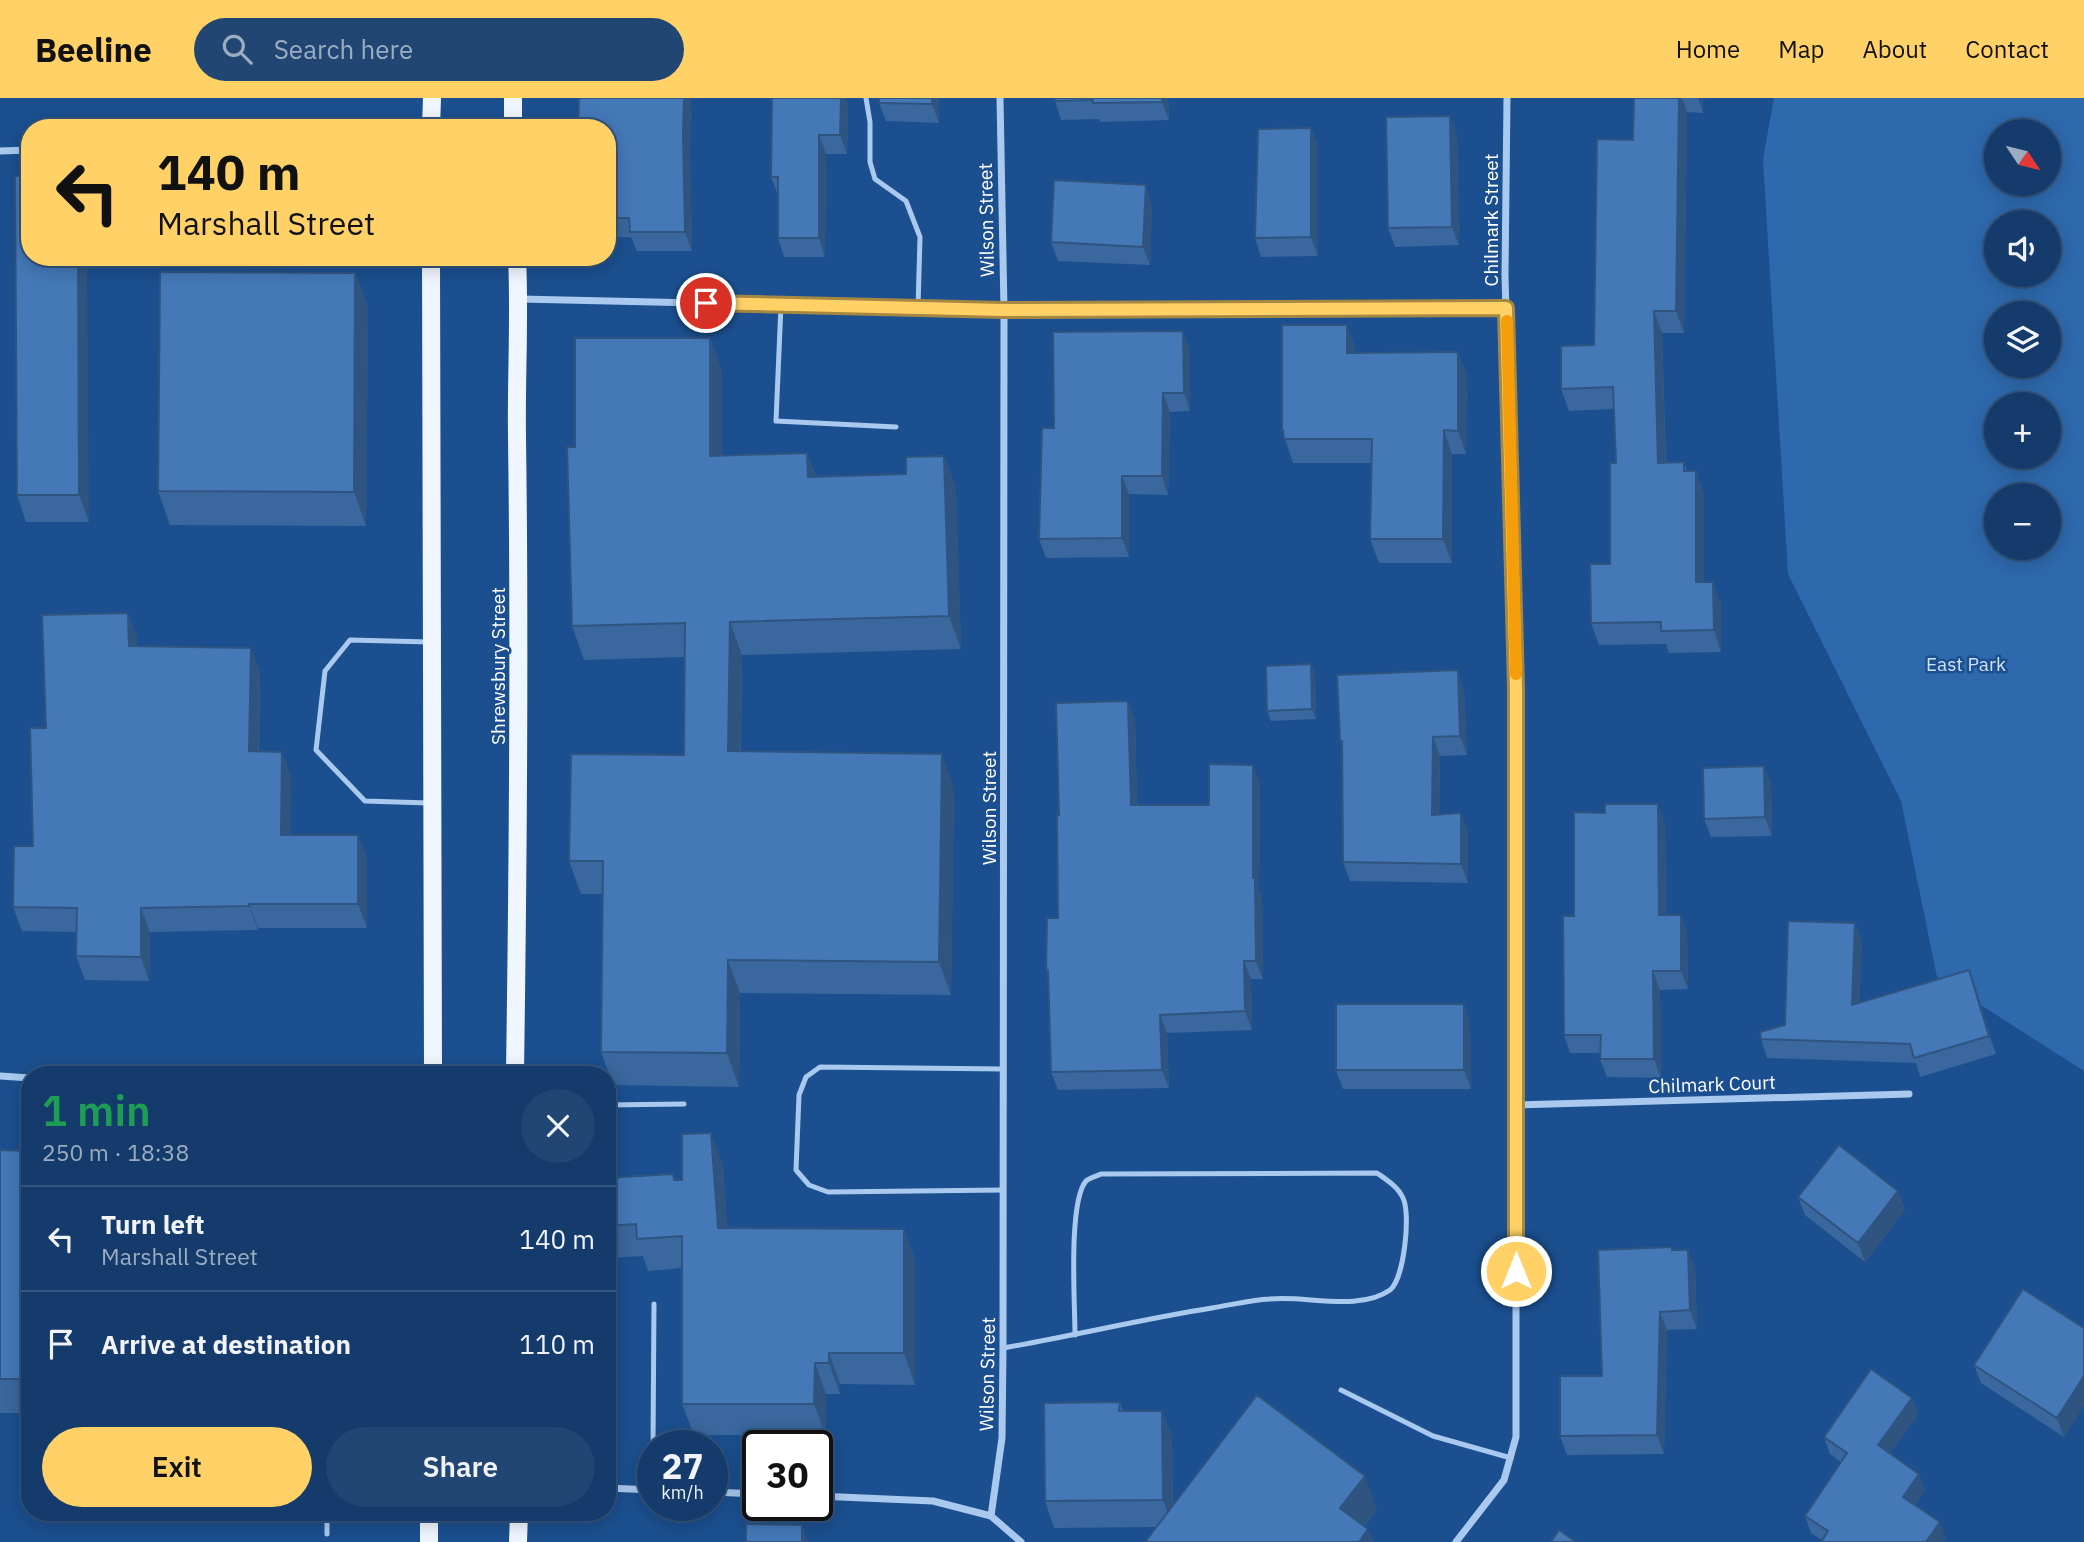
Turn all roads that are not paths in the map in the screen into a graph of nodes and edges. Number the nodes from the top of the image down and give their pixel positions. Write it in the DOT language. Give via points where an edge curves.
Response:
graph roads {
  1 [pos="432,98"];
  2 [pos="513,98"];
  3 [pos="866,98"];
  4 [pos="1000,98"];
  5 [pos="1507,98"];
  6 [pos="432,119"];
  7 [pos="513,119"];
  8 [pos="0,150"];
  9 [pos="21,150"];
  10 [pos="431,266"];
  11 [pos="517,266"];
  12 [pos="519,299"];
  13 [pos="781,305"];
  14 [pos="1506,308"];
  15 [pos="918,309"];
  16 [pos="1004,310"];
  17 [pos="896,427"];
  18 [pos="432,642"];
  19 [pos="433,804"];
  20 [pos="433,1066"];
  21 [pos="515,1066"];
  22 [pos="1004,1069"];
  23 [pos="0,1076"];
  24 [pos="21,1077"];
  25 [pos="1909,1094"];
  26 [pos="684,1104"];
  27 [pos="616,1105"];
  28 [pos="1516,1105"];
  29 [pos="1003,1190"];
  30 [pos="653,1304"];
  31 [pos="1075,1335"];
  32 [pos="1003,1348"];
  33 [pos="1341,1390"];
  34 [pos="653,1430"];
  35 [pos="1511,1458"];
  36 [pos="616,1488"];
  37 [pos="637,1489"];
  38 [pos="833,1497"];
  39 [pos="991,1516"];
  40 [pos="327,1521"];
  41 [pos="429,1521"];
  42 [pos="519,1521"];
  43 [pos="327,1534"];
  44 [pos="429,1542"];
  45 [pos="518,1542"];
  46 [pos="1021,1542"];
  47 [pos="1456,1542"];
  1 -- 6 [label="main road"];
  2 -- 7 [label="main road"];
  3 -- 15 [label="lane" via="875,179 906,201 920,237"];
  4 -- 16 [label="street, Wilson Street"];
  5 -- 14 [label="street, Chilmark Street"];
  8 -- 9 [label="street"];
  10 -- 18 [label="main road"];
  11 -- 12 [label="main road, Shrewsbury Street"];
  12 -- 13 [label="street"];
  12 -- 21 [label="main road, Shrewsbury Street"];
  13 -- 15 [label="street"];
  13 -- 17 [label="lane" via="776,421"];
  14 -- 16 [label="street"];
  14 -- 28 [label="street, Chilmark Street" via="1516,688"];
  15 -- 16 [label="street"];
  16 -- 22 [label="street, Wilson Street"];
  18 -- 19 [label="main road"];
  18 -- 19 [label="lane" via="350,640 325,671 316,750 365,801"];
  19 -- 20 [label="main road"];
  22 -- 29 [label="street, Wilson Street"];
  22 -- 29 [label="lane" via="820,1067 806,1077 799,1095 796,1170 809,1185 828,1192"];
  23 -- 24 [label="street"];
  25 -- 28 [label="street, Chilmark Court"];
  26 -- 27 [label="lane"];
  28 -- 35 [label="street, Chilmark Street" via="1516,1437"];
  29 -- 32 [label="street, Wilson Street"];
  30 -- 34 [label="lane"];
  31 -- 31 [label="lane" via="1271,1298 1363,1301 1391,1289 1397,1280 1406,1250 1405,1200 1377,1173 1101,1174 1087,1181 1075,1219"];
  31 -- 32 [label="lane"];
  32 -- 39 [label="street, Wilson Street" via="1002,1438"];
  33 -- 35 [label="lane" via="1433,1436"];
  35 -- 47 [label="street, Chilmark Street" via="1504,1480"];
  36 -- 37 [label="street"];
  38 -- 39 [label="street" via="933,1501"];
  39 -- 46 [label="street"];
  40 -- 43 [label="lane"];
  41 -- 44 [label="main road"];
  42 -- 45 [label="main road"];
}
